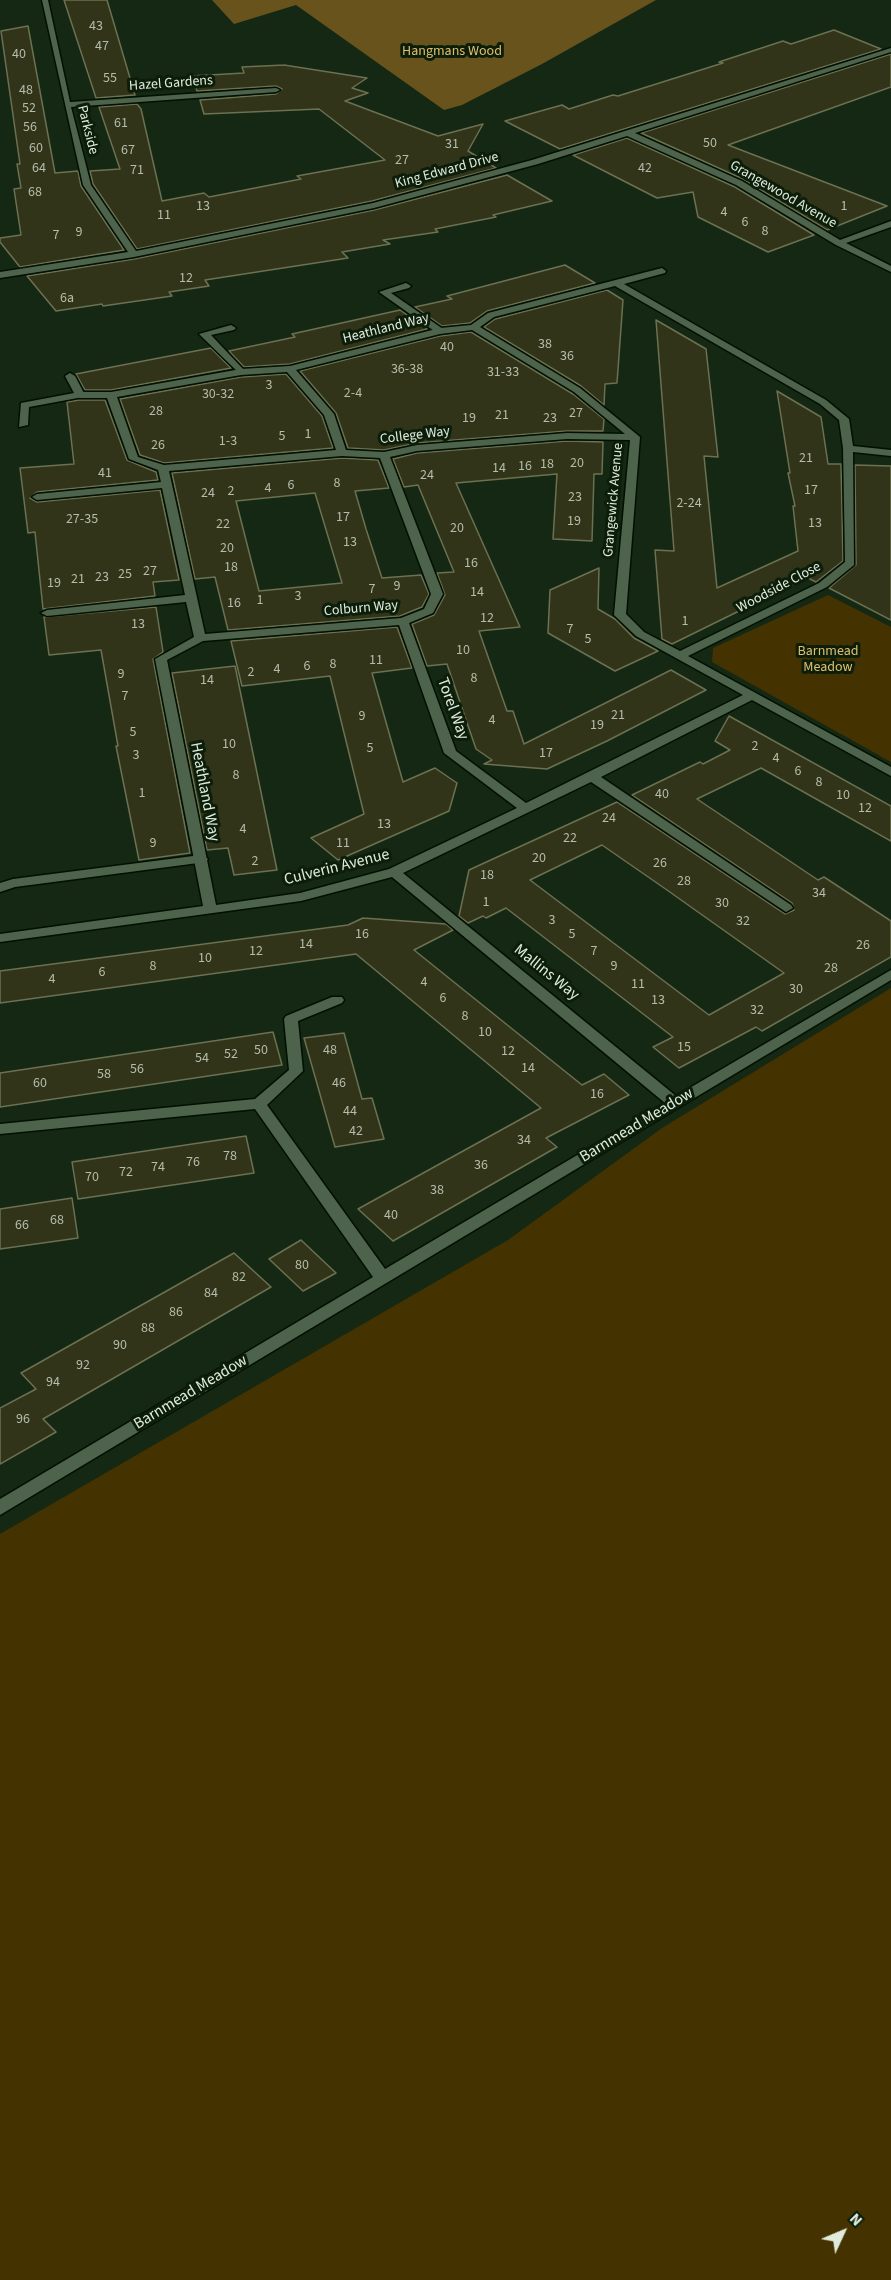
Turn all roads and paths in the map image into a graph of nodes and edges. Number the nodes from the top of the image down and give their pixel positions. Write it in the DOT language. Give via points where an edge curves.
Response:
graph roads {
  1 [pos="45,0"];
  2 [pos="891,50"];
  3 [pos="276,90"];
  4 [pos="67,105"];
  5 [pos="628,133"];
  6 [pos="891,224"];
  7 [pos="839,243"];
  8 [pos="134,254"];
  9 [pos="891,269"];
  10 [pos="662,271"];
  11 [pos="0,275"];
  12 [pos="616,283"];
  13 [pos="406,286"];
  14 [pos="474,327"];
  15 [pos="231,328"];
  16 [pos="440,331"];
  17 [pos="290,369"];
  18 [pos="241,372"];
  19 [pos="70,376"];
  20 [pos="80,395"];
  21 [pos="111,395"];
  22 [pos="23,425"];
  23 [pos="635,437"];
  24 [pos="848,448"];
  25 [pos="342,453"];
  26 [pos="891,453"];
  27 [pos="384,455"];
  28 [pos="163,468"];
  29 [pos="168,484"];
  30 [pos="37,497"];
  31 [pos="190,598"];
  32 [pos="47,613"];
  33 [pos="403,621"];
  34 [pos="200,638"];
  35 [pos="680,656"];
  36 [pos="752,696"];
  37 [pos="891,772"];
  38 [pos="592,777"];
  39 [pos="526,809"];
  40 [pos="201,859"];
  41 [pos="394,872"];
  42 [pos="0,888"];
  43 [pos="786,908"];
  44 [pos="210,909"];
  45 [pos="0,938"];
  46 [pos="891,974"];
  47 [pos="337,1000"];
  48 [pos="675,1103"];
  49 [pos="259,1104"];
  50 [pos="0,1129"];
  51 [pos="383,1278"];
  52 [pos="0,1508"];
  1 -- 4 [label="street, Parkside"];
  2 -- 5 [label="street, King Edward Drive"];
  3 -- 4 [label="street, Hazel Gardens"];
  4 -- 8 [label="street, Parkside" via="87,185"];
  5 -- 7 [label="street, Grangewood Avenue" via="739,183"];
  5 -- 8 [label="street, King Edward Drive" via="374,205"];
  6 -- 7 [label="street"];
  7 -- 9 [label="street, Grangewood Avenue"];
  8 -- 11 [label="street, King Edward Drive"];
  10 -- 12 [label="street, Heathland Way"];
  12 -- 14 [label="street, Heathland Way" via="491,315"];
  12 -- 24 [label="street, Woodside Close" via="823,402 844,419"];
  13 -- 16 [label="street" via="384,292"];
  14 -- 16 [label="street, Heathland Way"];
  14 -- 23 [label="street, Grangewick Avenue" via="577,390"];
  15 -- 18 [label="street" via="204,334"];
  16 -- 17 [label="street, Heathland Way"];
  17 -- 18 [label="street, Heathland Way"];
  17 -- 25 [label="street" via="329,414"];
  18 -- 21 [label="street, Heathland Way"];
  19 -- 20 [label="street"];
  20 -- 21 [label="street, Heathland Way"];
  20 -- 22 [label="street, Heathland Way" via="24,405"];
  21 -- 28 [label="street" via="134,459"];
  23 -- 27 [label="street, College Way" via="567,436 417,448"];
  23 -- 35 [label="street, Grangewick Avenue" via="620,615 640,634"];
  24 -- 26 [label="street"];
  24 -- 35 [label="street, Woodside Close" via="850,563 823,585"];
  25 -- 27 [label="street, College Way"];
  25 -- 28 [label="street, College Way"];
  27 -- 33 [label="street, Colburn Way" via="437,594 429,611"];
  28 -- 29 [label="street"];
  29 -- 30 [label="street"];
  29 -- 31 [label="street"];
  31 -- 32 [label="street"];
  31 -- 34 [label="street"];
  33 -- 34 [label="street, Colburn Way"];
  33 -- 39 [label="street, Torel Way" via="450,753"];
  34 -- 40 [label="street, Heathland Way" via="161,659"];
  35 -- 36 [label="street"];
  36 -- 37 [label="street"];
  36 -- 38 [label="street, Culverin Avenue"];
  38 -- 39 [label="street, Culverin Avenue"];
  38 -- 43 [label="street"];
  39 -- 41 [label="street, Culverin Avenue"];
  40 -- 42 [label="street"];
  40 -- 44 [label="street, Heathland Way"];
  41 -- 44 [label="street, Culverin Avenue" via="301,897"];
  41 -- 48 [label="street, Mallins Way"];
  44 -- 45 [label="street, Culverin Avenue"];
  46 -- 48 [label="street, Barnmead Meadow"];
  47 -- 49 [label="street" via="291,1019 296,1071"];
  48 -- 51 [label="street, Barnmead Meadow"];
  49 -- 50 [label="street"];
  49 -- 51 [label="street"];
  51 -- 52 [label="street, Barnmead Meadow"];
}
